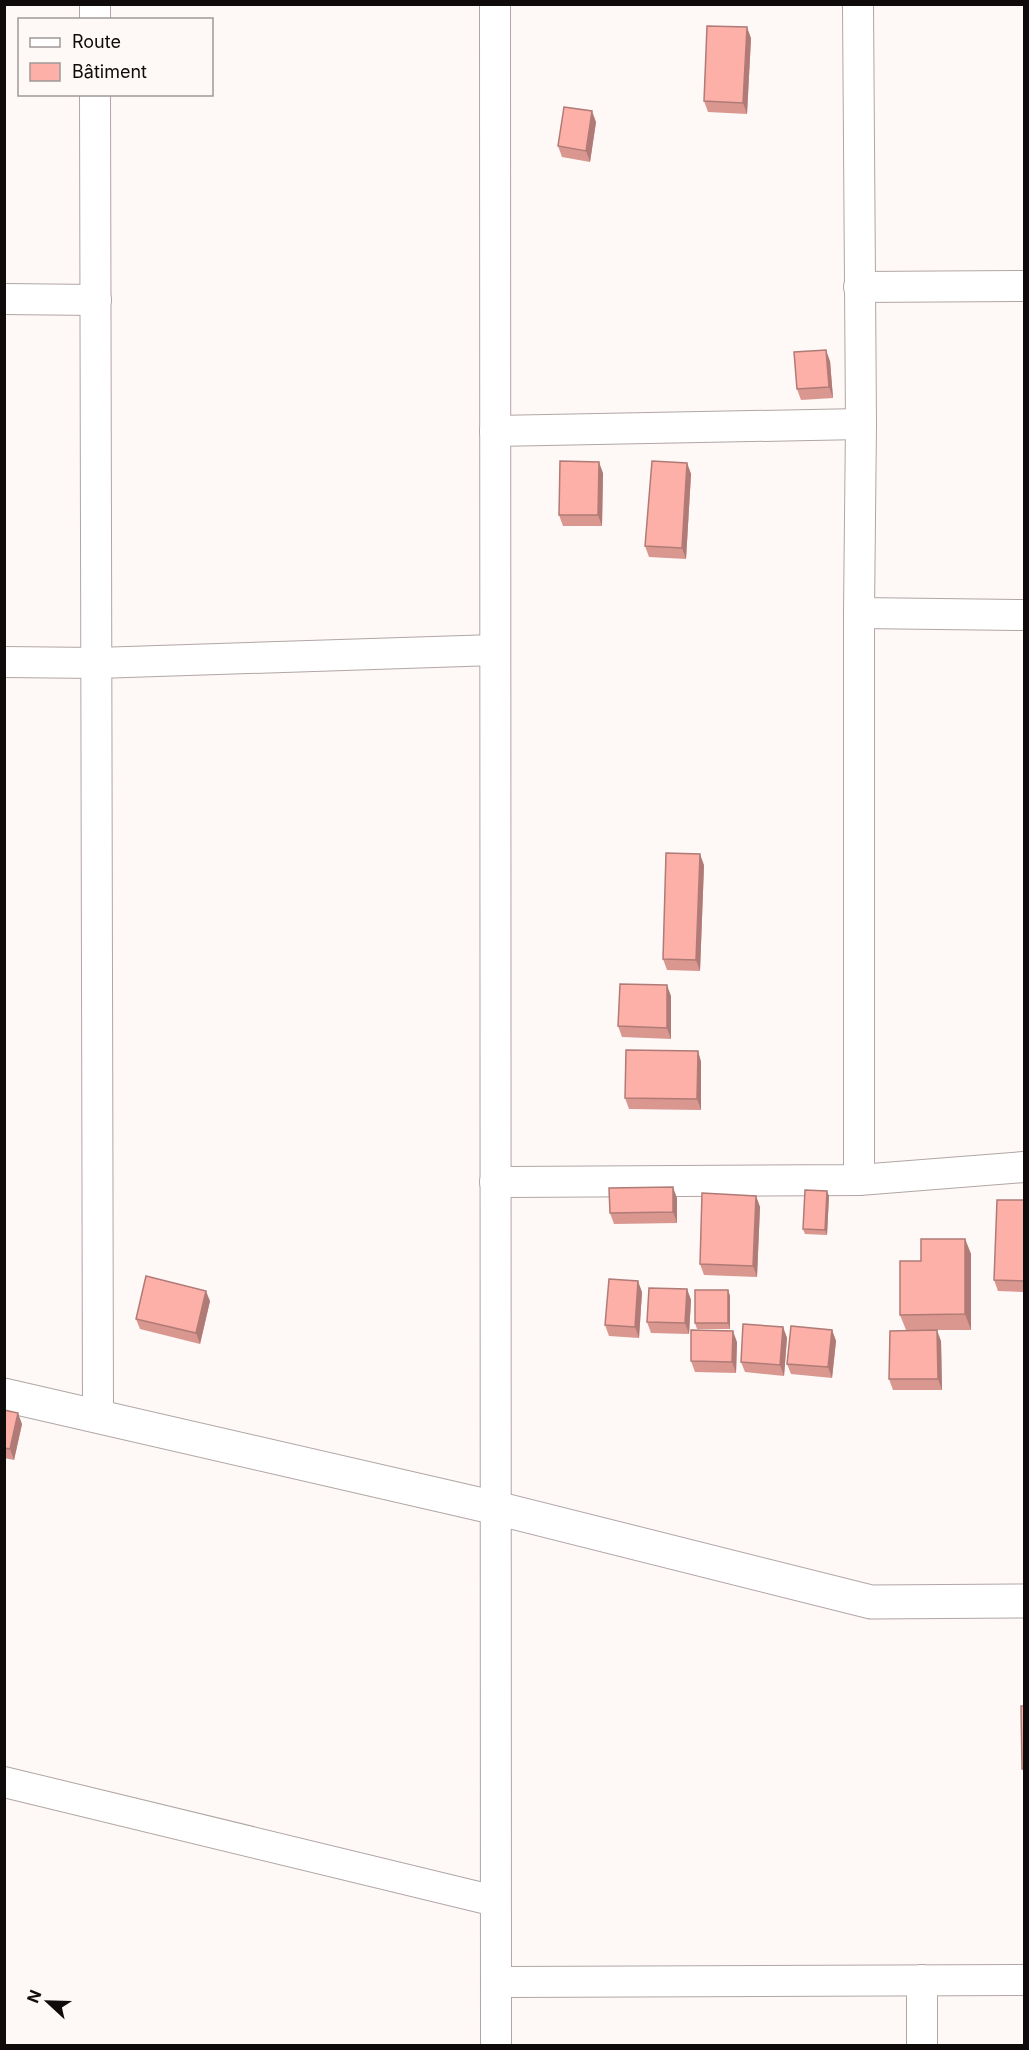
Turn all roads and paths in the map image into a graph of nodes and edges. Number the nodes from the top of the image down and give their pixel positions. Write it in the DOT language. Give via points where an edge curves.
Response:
graph roads {
  1 [pos="495,4"];
  2 [pos="858,4"];
  3 [pos="95,96"];
  4 [pos="1024,286"];
  5 [pos="859,287"];
  6 [pos="4,299"];
  7 [pos="96,300"];
  8 [pos="861,424"];
  9 [pos="495,431"];
  10 [pos="859,613"];
  11 [pos="1024,615"];
  12 [pos="495,650"];
  13 [pos="4,662"];
  14 [pos="97,663"];
  15 [pos="1024,1167"];
  16 [pos="859,1180"];
  17 [pos="495,1182"];
  18 [pos="4,1395"];
  19 [pos="98,1417"];
  20 [pos="496,1508"];
  21 [pos="1024,1601"];
  22 [pos="4,1782"];
  23 [pos="495,1901"];
  24 [pos="922,1980"];
  25 [pos="1024,1980"];
  26 [pos="496,1982"];
  27 [pos="496,2046"];
  28 [pos="922,2046"];
  1 -- 9 [label="street"];
  2 -- 5 [label="street"];
  3 -- 7 [label="street"];
  4 -- 5 [label="street"];
  5 -- 8 [label="street"];
  6 -- 7 [label="street"];
  7 -- 14 [label="street"];
  8 -- 9 [label="street"];
  8 -- 10 [label="street"];
  9 -- 12 [label="street"];
  10 -- 11 [label="street"];
  10 -- 16 [label="street"];
  12 -- 14 [label="street"];
  12 -- 17 [label="street"];
  13 -- 14 [label="street"];
  14 -- 19 [label="street"];
  15 -- 16 [label="street"];
  16 -- 17 [label="street"];
  17 -- 20 [label="street"];
  18 -- 19 [label="street"];
  19 -- 20 [label="street"];
  20 -- 21 [label="street" via="871,1602"];
  20 -- 23 [label="street"];
  22 -- 23 [label="street"];
  23 -- 26 [label="street"];
  24 -- 25 [label="street"];
  24 -- 26 [label="street"];
  24 -- 28 [label="street"];
  26 -- 27 [label="street"];
}
